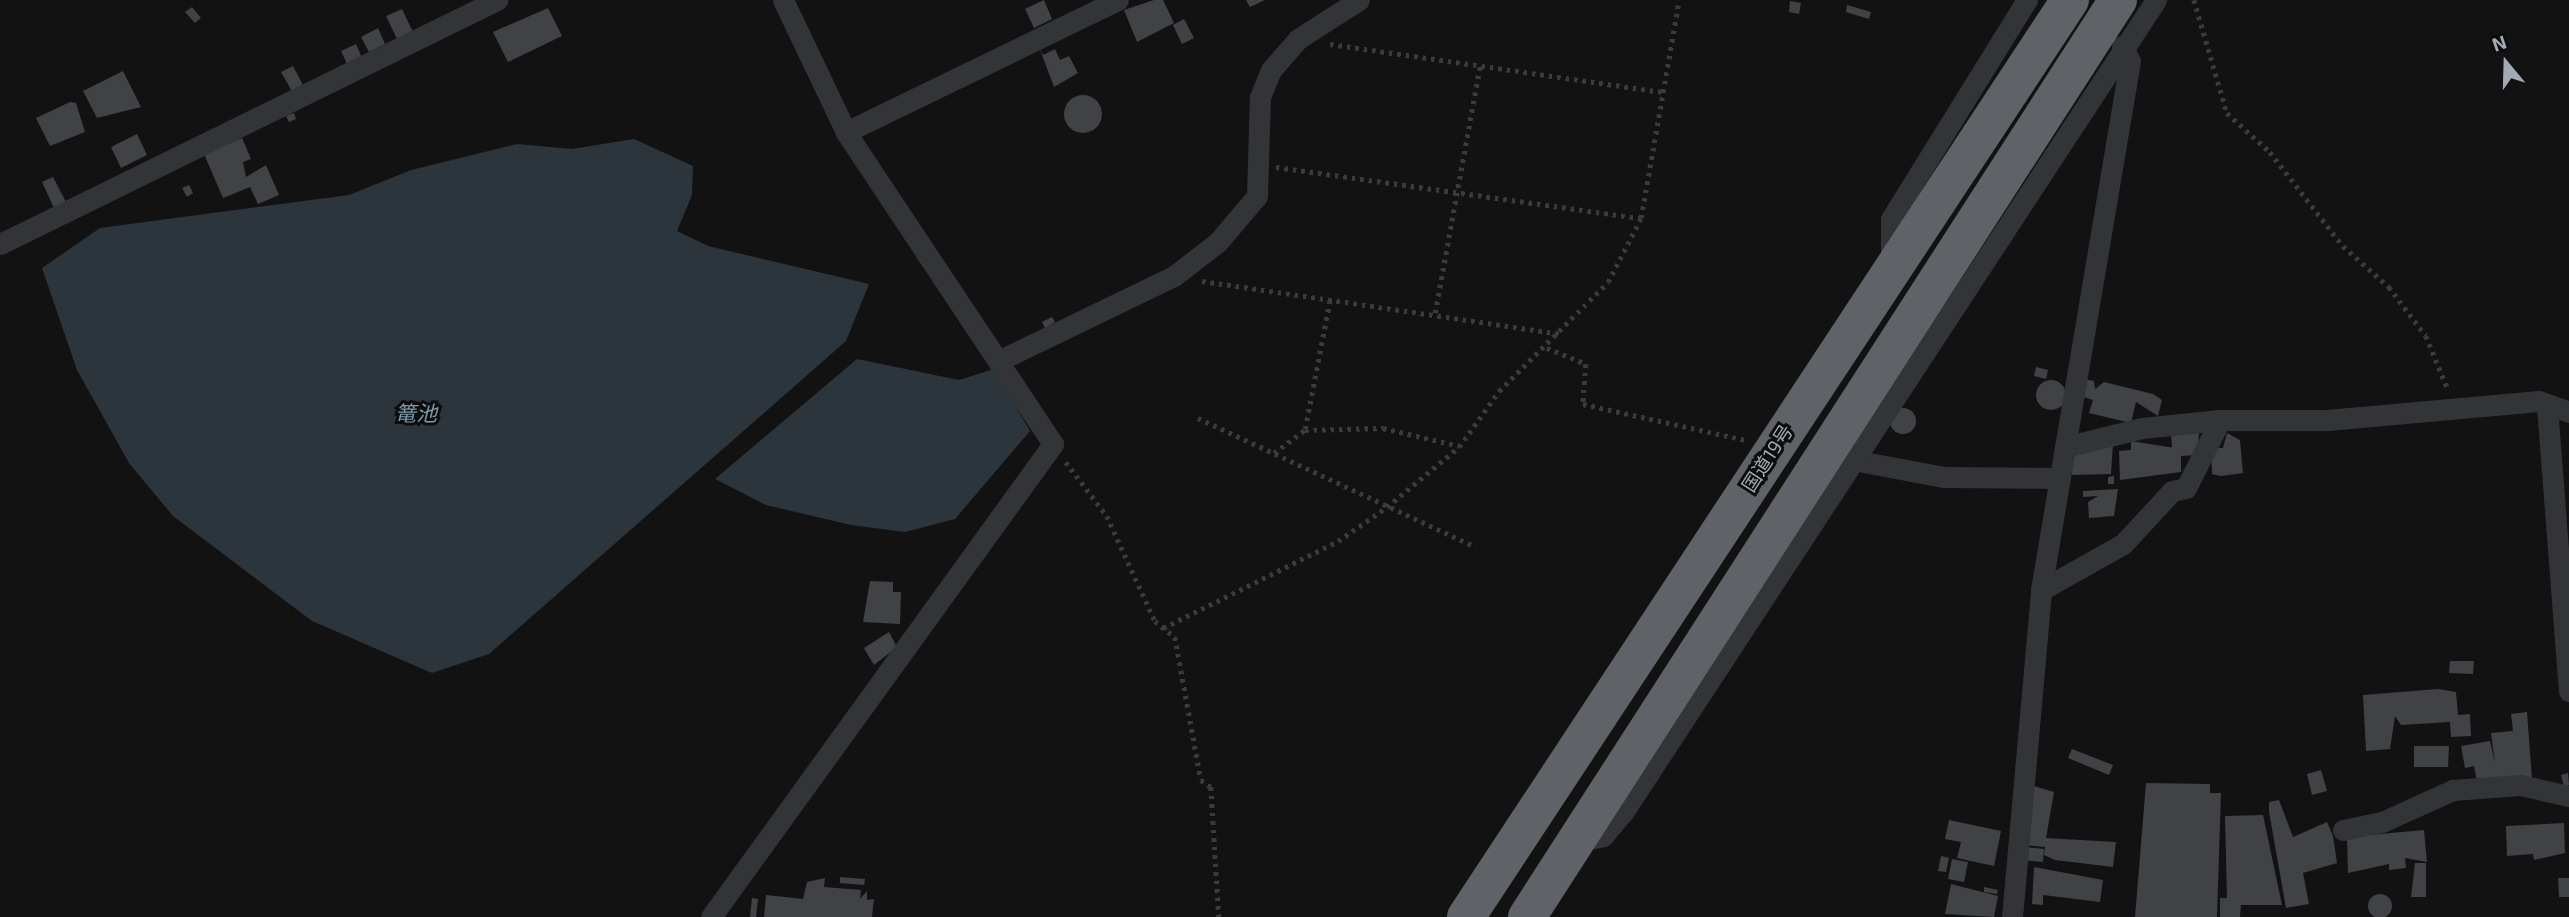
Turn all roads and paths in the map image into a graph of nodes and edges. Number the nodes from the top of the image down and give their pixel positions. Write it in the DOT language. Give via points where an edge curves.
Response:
graph roads {
  1 [pos="497,0"];
  2 [pos="783,0"];
  3 [pos="1118,0"];
  4 [pos="1359,0"];
  5 [pos="1679,0"];
  6 [pos="2027,0"];
  7 [pos="2070,0"];
  8 [pos="2118,0"];
  9 [pos="2156,0"];
  10 [pos="2194,0"];
  11 [pos="1298,39"];
  12 [pos="2123,46"];
  13 [pos="1480,65"];
  14 [pos="1663,92"];
  15 [pos="846,132"];
  16 [pos="1258,164"];
  17 [pos="1457,192"];
  18 [pos="1641,218"];
  19 [pos="0,244"];
  20 [pos="1891,268"];
  21 [pos="1174,276"];
  22 [pos="1330,299"];
  23 [pos="1435,313"];
  24 [pos="1563,334"];
  25 [pos="1547,348"];
  26 [pos="998,361"];
  27 [pos="2547,406"];
  28 [pos="2456,409"];
  29 [pos="2569,412"];
  30 [pos="1198,418"];
  31 [pos="2220,421"];
  32 [pos="1305,430"];
  33 [pos="1745,440"];
  34 [pos="1053,444"];
  35 [pos="1459,447"];
  36 [pos="2065,447"];
  37 [pos="1274,453"];
  38 [pos="1853,460"];
  39 [pos="2060,478"];
  40 [pos="1387,507"];
  41 [pos="1476,547"];
  42 [pos="2041,590"];
  43 [pos="1163,628"];
  44 [pos="2569,691"];
  45 [pos="2569,796"];
  46 [pos="2343,830"];
  47 [pos="1576,841"];
  48 [pos="711,917"];
  49 [pos="1219,917"];
  50 [pos="1466,917"];
  51 [pos="1527,917"];
  52 [pos="2012,917"];
  1 -- 19 [label="street"];
  2 -- 15 [label="street"];
  3 -- 15 [label="street"];
  4 -- 11 [label="street"];
  5 -- 14 [label="path"];
  6 -- 20 [label="street" via="1891,219"];
  7 -- 20 [label="highway, 国道19号"];
  8 -- 47 [label="highway"];
  9 -- 12 [label="street"];
  10 -- 28 [label="path" via="2227,113 2270,152 2343,246 2389,287 2426,336"];
  11 -- 13 [label="path"];
  11 -- 16 [label="street" via="1270,70 1260,97"];
  12 -- 36 [label="street" via="2130,61"];
  12 -- 38 [label="street"];
  13 -- 14 [label="path"];
  13 -- 17 [label="path"];
  14 -- 18 [label="path"];
  15 -- 26 [label="street"];
  16 -- 17 [label="path"];
  16 -- 21 [label="street" via="1257,196 1219,243"];
  17 -- 18 [label="path"];
  17 -- 23 [label="path"];
  18 -- 24 [label="path" via="1608,282"];
  20 -- 50 [label="highway, 国道19号"];
  21 -- 22 [label="path"];
  21 -- 26 [label="street"];
  22 -- 23 [label="path"];
  22 -- 32 [label="path"];
  23 -- 24 [label="path"];
  24 -- 25 [label="path"];
  25 -- 33 [label="path" via="1586,364 1583,404"];
  25 -- 35 [label="path" via="1499,391"];
  26 -- 34 [label="street"];
  27 -- 28 [label="street" via="2539,401"];
  27 -- 29 [label="street"];
  27 -- 44 [label="street"];
  28 -- 31 [label="street"];
  30 -- 37 [label="path"];
  31 -- 36 [label="street" via="2142,428"];
  31 -- 42 [label="street" via="2186,488 2172,491 2123,544"];
  32 -- 35 [label="path" via="1383,428"];
  32 -- 37 [label="path"];
  34 -- 43 [label="path" via="1107,516"];
  34 -- 48 [label="street"];
  35 -- 40 [label="path"];
  36 -- 39 [label="street"];
  37 -- 40 [label="path"];
  38 -- 39 [label="street" via="1944,477"];
  38 -- 47 [label="street" via="1624,811 1603,836"];
  39 -- 42 [label="street"];
  40 -- 41 [label="path"];
  40 -- 43 [label="path" via="1338,541"];
  42 -- 52 [label="street"];
  43 -- 49 [label="path" via="1175,637 1201,780 1211,787"];
  45 -- 46 [label="street" via="2520,785 2454,790 2382,822"];
  47 -- 51 [label="highway"];
}
